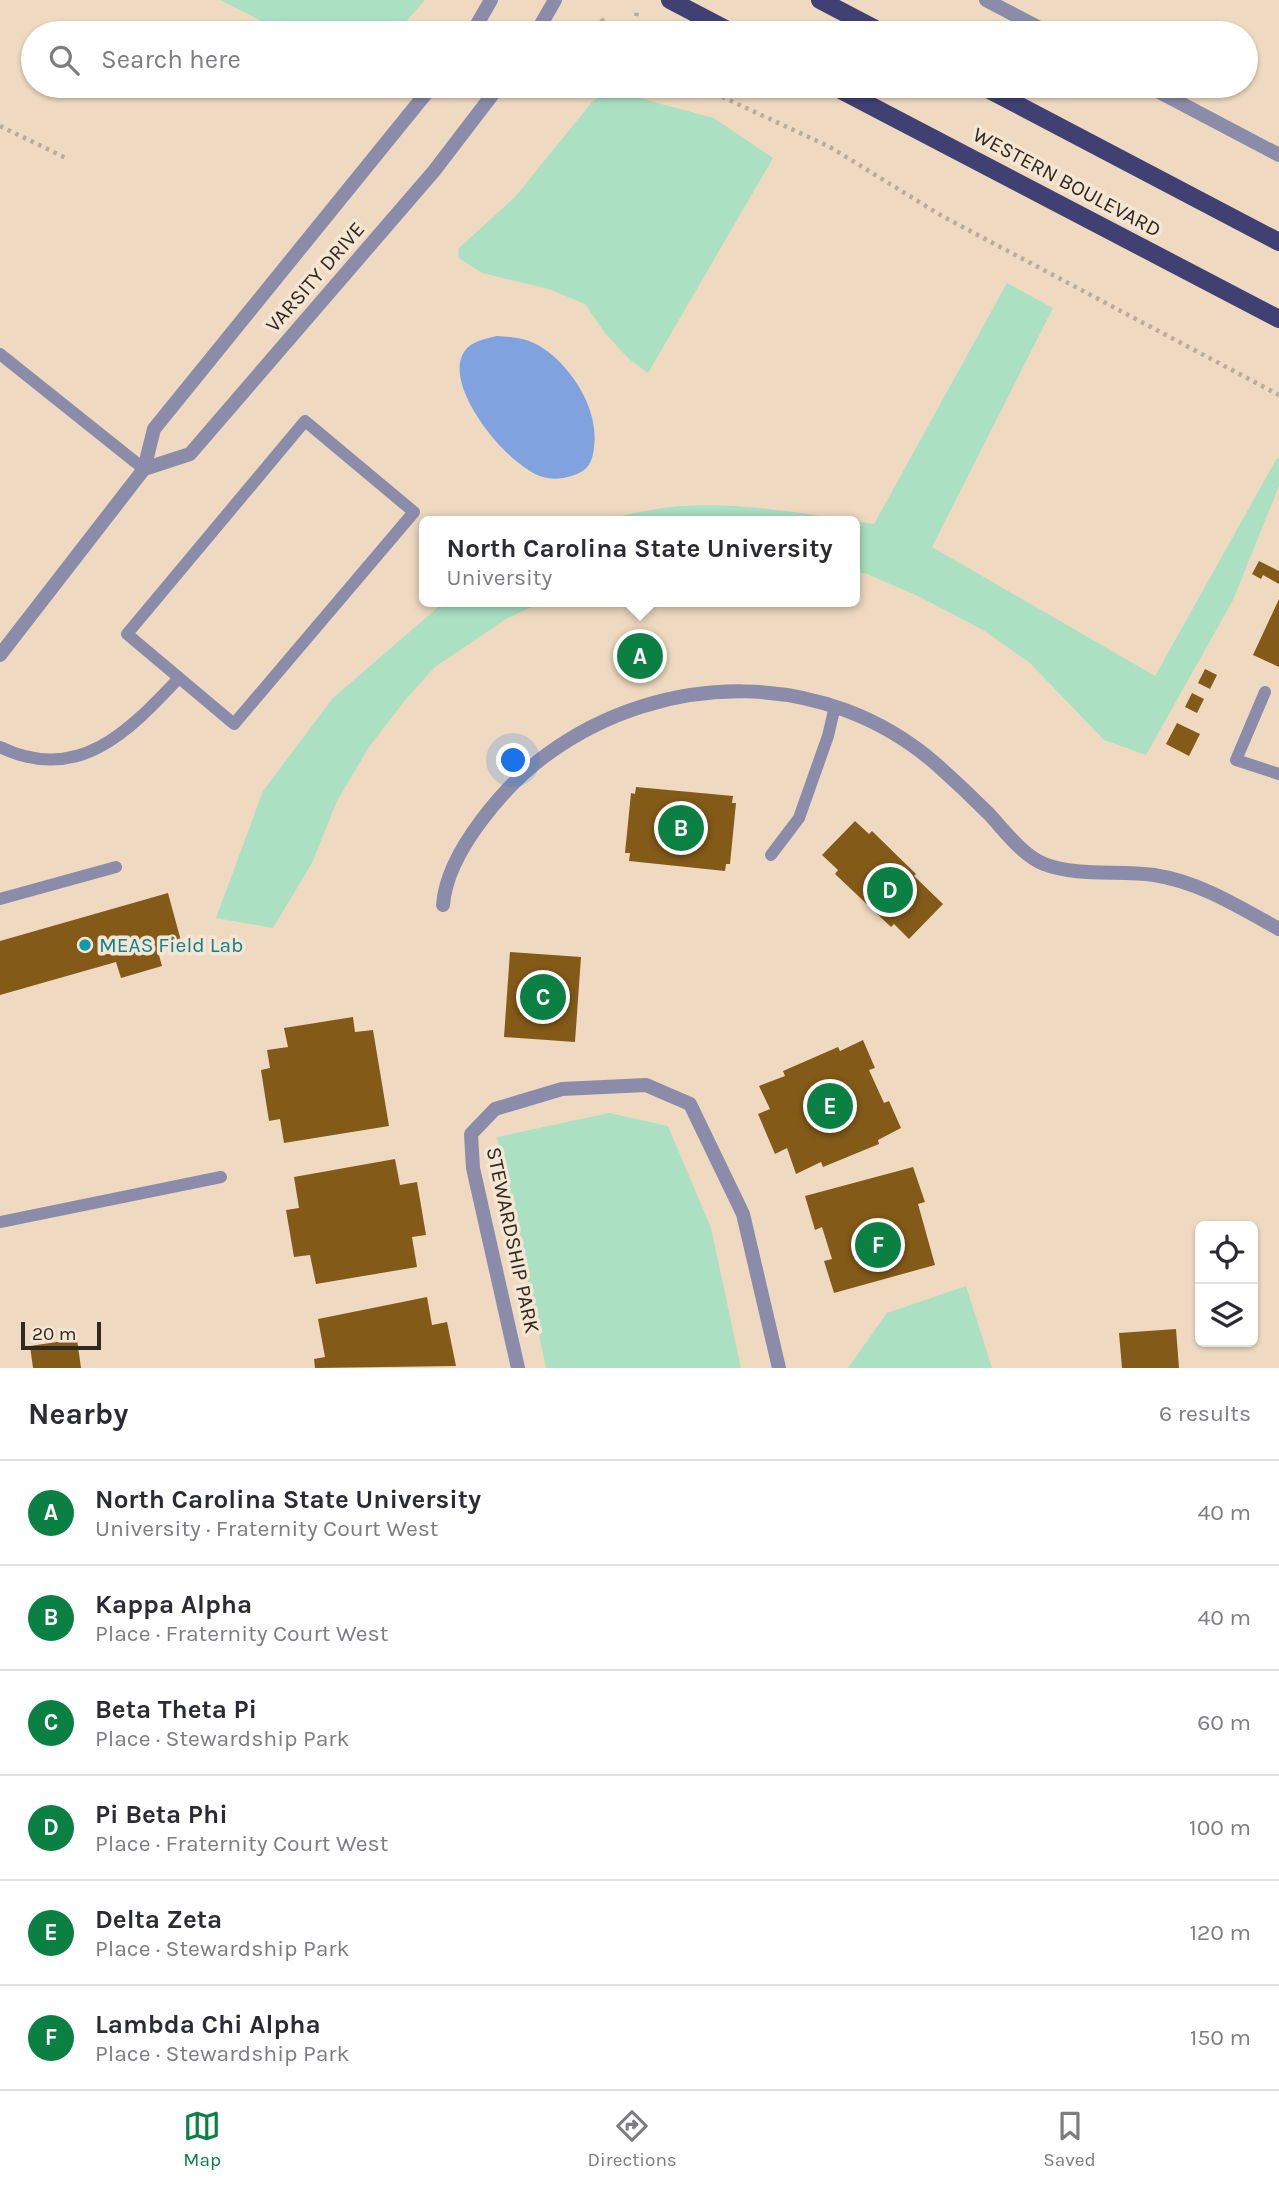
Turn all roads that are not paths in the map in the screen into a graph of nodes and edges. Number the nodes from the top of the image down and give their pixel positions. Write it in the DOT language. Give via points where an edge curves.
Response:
graph roads {
  1 [pos="491,0"];
  2 [pos="555,0"];
  3 [pos="670,0"];
  4 [pos="820,0"];
  5 [pos="986,0"];
  6 [pos="479,21"];
  7 [pos="543,21"];
  8 [pos="710,21"];
  9 [pos="860,21"];
  10 [pos="1026,21"];
  11 [pos="422,98"];
  12 [pos="490,98"];
  13 [pos="857,98"];
  14 [pos="1005,98"];
  15 [pos="1171,98"];
  16 [pos="1279,155"];
  17 [pos="1279,242"];
  18 [pos="1279,319"];
  19 [pos="0,354"];
  20 [pos="144,469"];
  21 [pos="0,655"];
  22 [pos="179,678"];
  23 [pos="1265,692"];
  24 [pos="835,706"];
  25 [pos="0,747"];
  26 [pos="1279,774"];
  27 [pos="771,855"];
  28 [pos="116,867"];
  29 [pos="0,899"];
  30 [pos="443,905"];
  31 [pos="1279,929"];
  32 [pos="221,1177"];
  33 [pos="0,1222"];
  34 [pos="518,1368"];
  35 [pos="779,1368"];
  1 -- 6 [label="street"];
  2 -- 7 [label="street"];
  3 -- 8 [label="main road"];
  4 -- 9 [label="main road"];
  5 -- 10 [label="street"];
  11 -- 20 [label="street, VARSITY DRIVE" via="154,429"];
  12 -- 20 [label="street, VARSITY DRIVE" via="434,171 190,454"];
  13 -- 18 [label="main road, WESTERN BOULEVARD"];
  14 -- 17 [label="main road"];
  15 -- 16 [label="street"];
  19 -- 20 [label="lane"];
  20 -- 21 [label="street, VARSITY DRIVE"];
  22 -- 22 [label="lane" via="234,724 414,512 305,421 127,634"];
  22 -- 25 [label="lane" via="141,719 89,754 43,761"];
  23 -- 26 [label="lane" via="1236,760"];
  24 -- 27 [label="lane" via="799,818"];
  24 -- 30 [label="street" via="774,693 722,691 640,705 603,720 541,759 494,805 456,862 444,888"];
  24 -- 31 [label="street" via="867,719 929,757 1023,850 1044,864 1175,879 1201,887"];
  28 -- 29 [label="lane"];
  32 -- 33 [label="lane"];
  34 -- 35 [label="street, STEWARDSHIP PARK" via="473,1168 471,1134 495,1109 562,1089 646,1085 690,1104 743,1214"];
}
